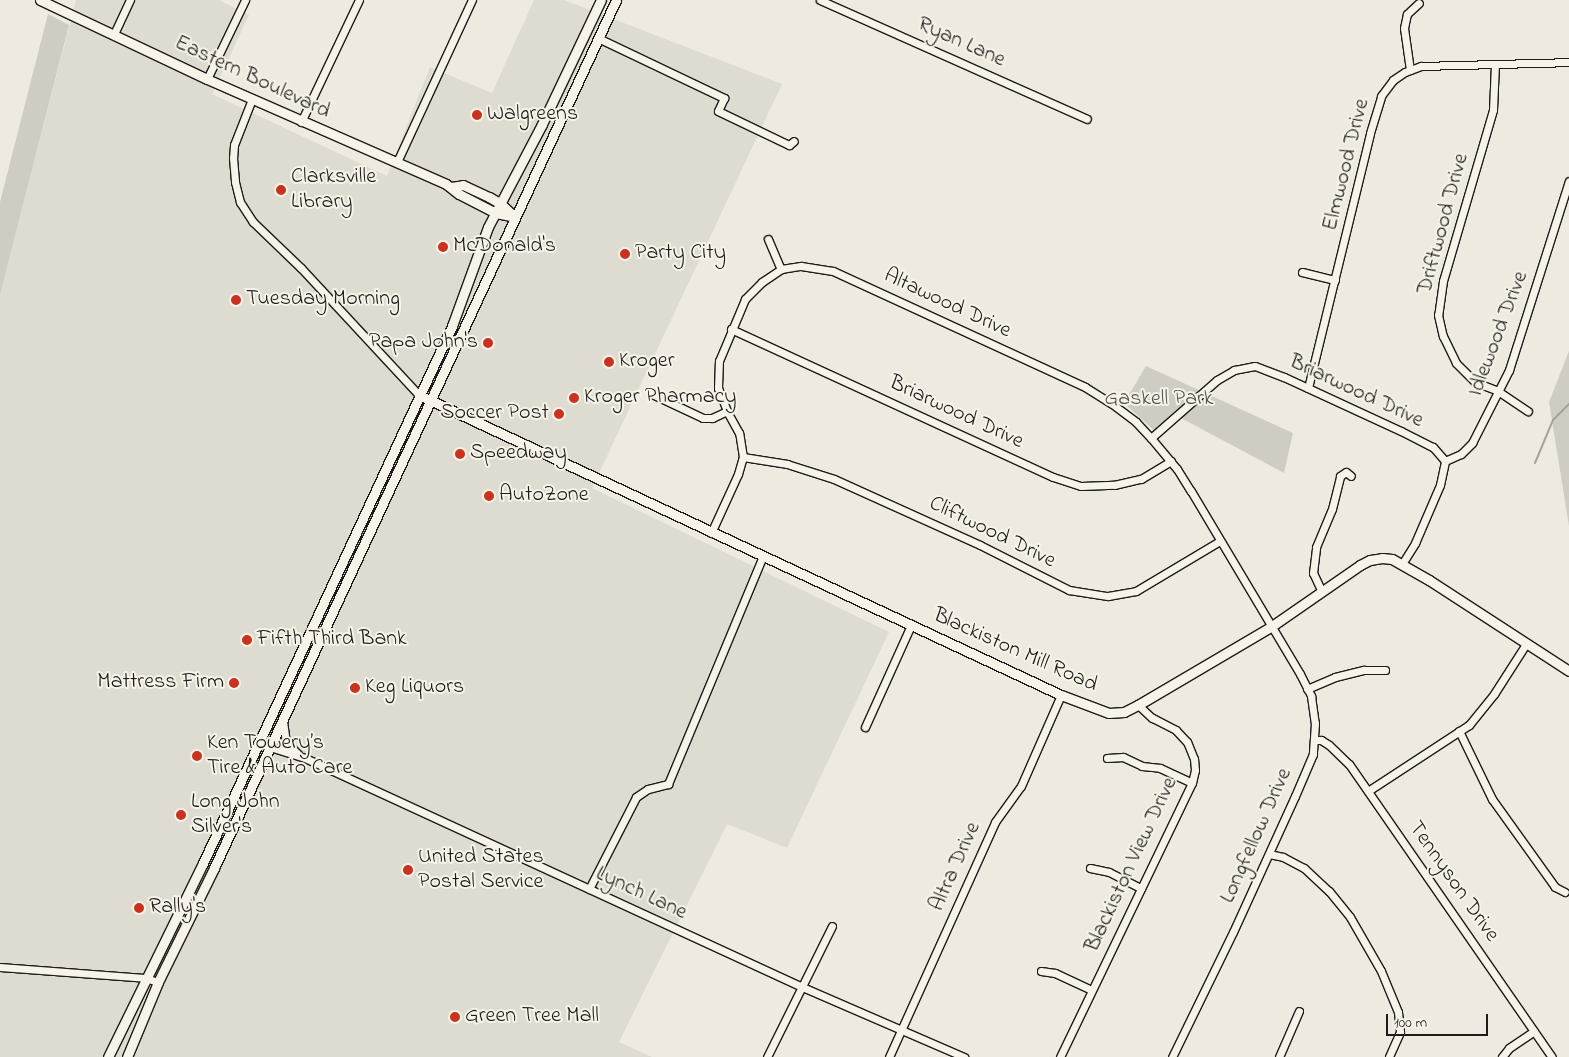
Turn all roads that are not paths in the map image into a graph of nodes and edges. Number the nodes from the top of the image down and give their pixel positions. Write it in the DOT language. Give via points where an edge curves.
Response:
graph roads {
  1 [pos="130,0"];
  2 [pos="245,0"];
  3 [pos="359,0"];
  4 [pos="472,0"];
  5 [pos="601,0"];
  6 [pos="616,0"];
  7 [pos="820,0"];
  8 [pos="42,1"];
  9 [pos="1419,3"];
  10 [pos="114,34"];
  11 [pos="598,38"];
  12 [pos="1569,62"];
  13 [pos="1495,64"];
  14 [pos="1410,70"];
  15 [pos="207,79"];
  16 [pos="252,99"];
  17 [pos="1087,119"];
  18 [pos="302,122"];
  19 [pos="794,141"];
  20 [pos="397,162"];
  21 [pos="1569,181"];
  22 [pos="451,187"];
  23 [pos="501,204"];
  24 [pos="496,213"];
  25 [pos="515,217"];
  26 [pos="768,239"];
  27 [pos="781,269"];
  28 [pos="1302,272"];
  29 [pos="1335,280"];
  30 [pos="731,329"];
  31 [pos="1308,388"];
  32 [pos="1498,391"];
  33 [pos="652,394"];
  34 [pos="419,395"];
  35 [pos="430,402"];
  36 [pos="726,411"];
  37 [pos="1528,411"];
  38 [pos="1151,438"];
  39 [pos="743,457"];
  40 [pos="1171,461"];
  41 [pos="1445,461"];
  42 [pos="1351,476"];
  43 [pos="711,532"];
  44 [pos="1220,540"];
  45 [pos="762,556"];
  46 [pos="1402,564"];
  47 [pos="1322,592"];
  48 [pos="911,625"];
  49 [pos="1272,626"];
  50 [pos="1526,644"];
  51 [pos="1385,670"];
  52 [pos="1569,672"];
  53 [pos="1308,689"];
  54 [pos="1061,695"];
  55 [pos="1138,706"];
  56 [pos="284,716"];
  57 [pos="865,727"];
  58 [pos="1459,731"];
  59 [pos="1314,740"];
  60 [pos="257,743"];
  61 [pos="270,747"];
  62 [pos="305,758"];
  63 [pos="1107,758"];
  64 [pos="1192,783"];
  65 [pos="1368,792"];
  66 [pos="1268,854"];
  67 [pos="1090,868"];
  68 [pos="1141,888"];
  69 [pos="589,889"];
  70 [pos="1565,892"];
  71 [pos="832,926"];
  72 [pos="0,967"];
  73 [pos="1042,971"];
  74 [pos="145,978"];
  75 [pos="158,982"];
  76 [pos="800,986"];
  77 [pos="1091,990"];
  78 [pos="1299,1011"];
  79 [pos="901,1030"];
  80 [pos="1534,1031"];
  81 [pos="108,1057"];
  82 [pos="127,1057"];
  83 [pos="767,1057"];
  84 [pos="889,1057"];
  85 [pos="964,1057"];
  86 [pos="1060,1057"];
  87 [pos="1172,1057"];
  88 [pos="1279,1057"];
  89 [pos="1389,1057"];
  90 [pos="1502,1057"];
  91 [pos="1552,1057"];
  1 -- 10 [label="street"];
  2 -- 15 [label="street"];
  3 -- 18 [label="street"];
  4 -- 20 [label="street"];
  5 -- 23 [label="main road"];
  6 -- 11 [label="main road"];
  7 -- 17 [label="street, Ryan Lane"];
  8 -- 10 [label="main road, Eastern Boulevard"];
  9 -- 14 [label="street" via="1407,14 1404,28"];
  10 -- 15 [label="main road, Eastern Boulevard"];
  11 -- 19 [label="street" via="724,98 718,111 789,146"];
  11 -- 25 [label="main road"];
  12 -- 13 [label="street, Elmwood Drive"];
  13 -- 14 [label="street, Elmwood Drive" via="1421,66"];
  13 -- 32 [label="street, Driftwood Drive" via="1493,110 1442,281 1438,315 1443,336 1456,363 1475,382"];
  14 -- 29 [label="street, Elmwood Drive" via="1393,80 1381,96"];
  15 -- 16 [label="main road, Eastern Boulevard"];
  16 -- 18 [label="main road, Eastern Boulevard"];
  16 -- 34 [label="street" via="234,145 235,182 240,202 254,222"];
  18 -- 20 [label="main road, Eastern Boulevard"];
  20 -- 22 [label="main road, Eastern Boulevard"];
  21 -- 32 [label="street, Idlewood Drive" via="1523,330"];
  22 -- 23 [label="main road, Eastern Boulevard" via="463,185"];
  22 -- 24 [label="main road, Eastern Boulevard"];
  23 -- 24 [label="main road"];
  23 -- 25 [label="main road, Eastern Boulevard"];
  24 -- 25 [label="main road, Eastern Boulevard"];
  24 -- 34 [label="main road" via="472,266 452,326"];
  25 -- 35 [label="main road"];
  26 -- 27 [label="street"];
  27 -- 30 [label="street, Altawood Drive" via="745,299"];
  27 -- 38 [label="street, Altawood Drive" via="801,266 833,271 1085,387 1136,422"];
  28 -- 29 [label="street"];
  29 -- 31 [label="street, Elmwood Drive"];
  30 -- 36 [label="street, Altawood Drive" via="722,349 717,375"];
  30 -- 40 [label="street, Briarwood Drive" via="1053,477 1081,486 1141,479"];
  31 -- 38 [label="street, Briarwood Drive" via="1255,366 1234,370 1204,390"];
  31 -- 41 [label="street, Briarwood Drive" via="1433,447"];
  32 -- 37 [label="street, Driftwood Drive"];
  32 -- 41 [label="street, Idlewood Drive" via="1472,443 1461,454"];
  33 -- 36 [label="street" via="703,418 712,418"];
  34 -- 35 [label="main road, Blackiston Mill Road"];
  34 -- 60 [label="main road"];
  35 -- 43 [label="main road, Blackiston Mill Road"];
  35 -- 56 [label="main road"];
  36 -- 39 [label="street, Altawood Drive" via="739,434"];
  38 -- 40 [label="street, Altawood Drive"];
  39 -- 43 [label="street"];
  39 -- 44 [label="street, Cliftwood Drive" via="787,464 834,479 980,545 1069,590 1108,596 1136,591"];
  40 -- 44 [label="street, Altawood Drive"];
  41 -- 46 [label="street" via="1440,485 1415,543"];
  42 -- 47 [label="street" via="1346,472 1340,476 1332,510 1316,547 1315,581"];
  43 -- 45 [label="main road, Blackiston Mill Road"];
  44 -- 49 [label="street, Altawood Drive"];
  45 -- 48 [label="main road, Blackiston Mill Road"];
  45 -- 69 [label="street" via="668,784 648,789 636,797"];
  46 -- 47 [label="main road, Blackiston Mill Road" via="1389,558 1370,560"];
  46 -- 50 [label="main road, Blackiston Mill Road"];
  47 -- 49 [label="main road, Blackiston Mill Road"];
  48 -- 54 [label="main road, Blackiston Mill Road"];
  48 -- 57 [label="street"];
  49 -- 53 [label="street, Longfellow Drive"];
  49 -- 55 [label="main road, Blackiston Mill Road"];
  50 -- 52 [label="main road, Blackiston Mill Road"];
  50 -- 58 [label="street" via="1478,715"];
  51 -- 53 [label="street" via="1364,670 1335,677"];
  53 -- 59 [label="street, Longfellow Drive"];
  54 -- 55 [label="main road, Blackiston Mill Road" via="1111,714"];
  54 -- 79 [label="street, Altra Drive" via="1021,786 995,822"];
  55 -- 64 [label="street, Blackiston View Drive" via="1152,718 1176,730 1187,742 1194,764"];
  56 -- 61 [label="main road"];
  56 -- 62 [label="street, Lynch Lane" via="286,742"];
  58 -- 65 [label="street"];
  58 -- 70 [label="street" via="1492,800 1555,887"];
  59 -- 65 [label="street, Tennyson Drive" via="1321,740 1349,764"];
  59 -- 66 [label="street, Longfellow Drive" via="1313,754"];
  60 -- 61 [label="street, Lynch Lane"];
  60 -- 74 [label="main road"];
  61 -- 62 [label="street, Lynch Lane"];
  61 -- 75 [label="main road"];
  62 -- 69 [label="street, Lynch Lane"];
  63 -- 64 [label="street" via="1122,757 1142,766 1160,768"];
  64 -- 68 [label="street, Blackiston View Drive"];
  65 -- 80 [label="street, Tennyson Drive"];
  66 -- 87 [label="street, Longfellow Drive"];
  66 -- 89 [label="street" via="1283,857 1304,868 1350,917 1381,971 1398,1012 1400,1032"];
  67 -- 68 [label="street" via="1108,872"];
  68 -- 77 [label="street, Blackiston View Drive"];
  69 -- 76 [label="street, Lynch Lane"];
  71 -- 76 [label="street"];
  72 -- 74 [label="street"];
  73 -- 77 [label="street" via="1055,973"];
  74 -- 75 [label="street"];
  74 -- 81 [label="main road"];
  75 -- 82 [label="main road"];
  76 -- 79 [label="street, Lynch Lane"];
  76 -- 83 [label="street"];
  77 -- 86 [label="street, Blackiston View Drive"];
  78 -- 88 [label="street"];
  79 -- 84 [label="street, Altra Drive"];
  79 -- 85 [label="street, Lynch Lane"];
  80 -- 90 [label="street" via="1509,1048"];
  80 -- 91 [label="street, Tennyson Drive"];
}
